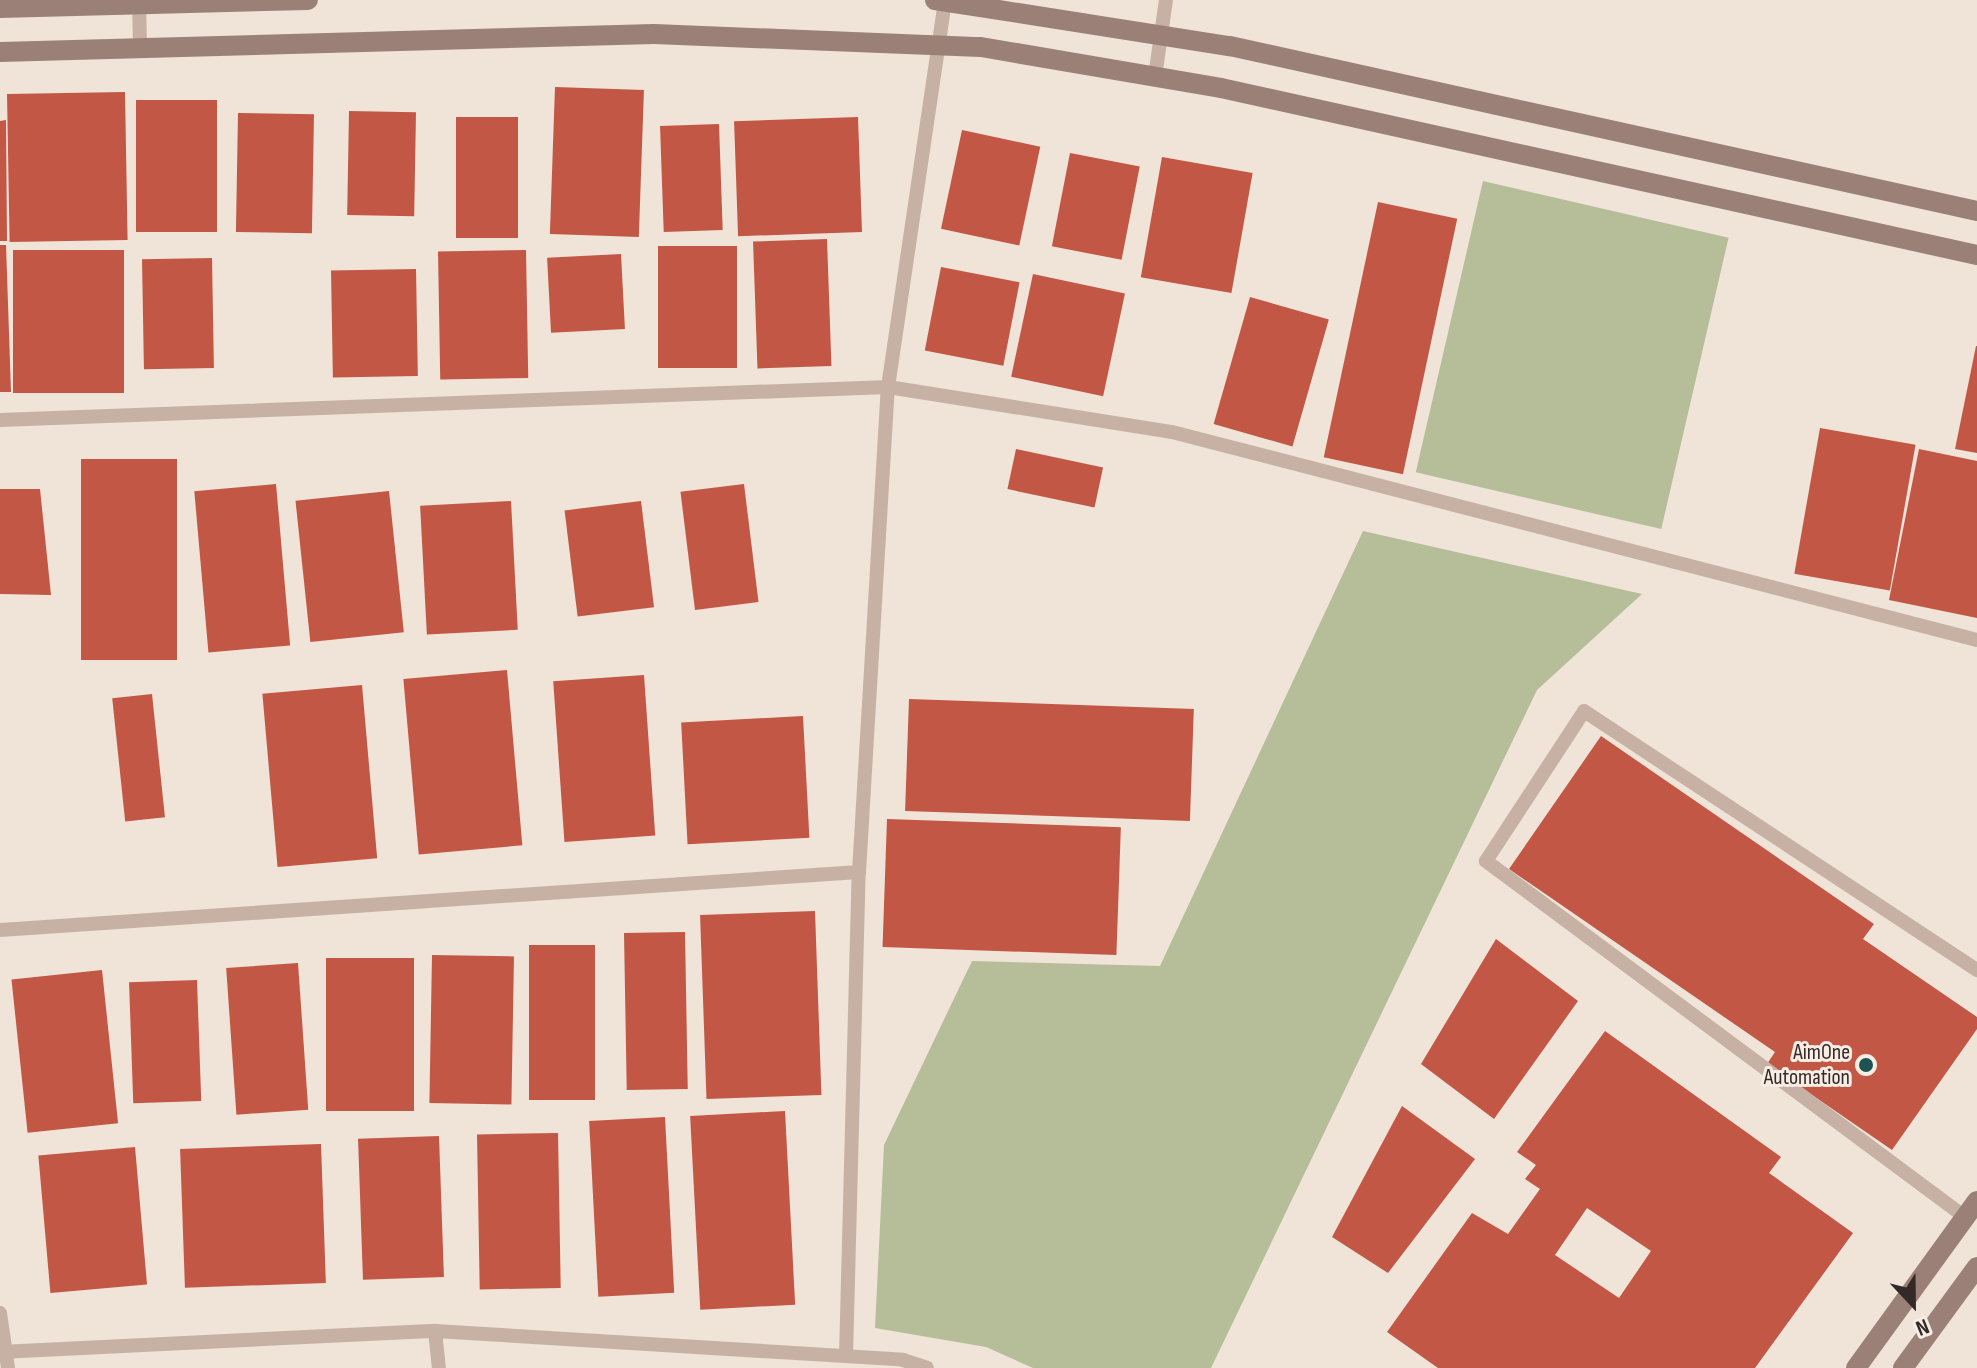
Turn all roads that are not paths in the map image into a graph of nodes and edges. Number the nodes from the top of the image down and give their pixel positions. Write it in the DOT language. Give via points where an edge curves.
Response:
graph roads {
  1 [pos="308,0"];
  2 [pos="935,0"];
  3 [pos="1166,0"];
  4 [pos="945,1"];
  5 [pos="140,2"];
  6 [pos="0,8"];
  7 [pos="1161,35"];
  8 [pos="939,44"];
  9 [pos="140,48"];
  10 [pos="0,52"];
  11 [pos="1155,77"];
  12 [pos="1977,211"];
  13 [pos="1977,255"];
  14 [pos="888,387"];
  15 [pos="0,420"];
  16 [pos="1977,640"];
  17 [pos="859,872"];
  18 [pos="0,930"];
  19 [pos="1977,970"];
  20 [pos="1971,1209"];
  21 [pos="1977,1267"];
  22 [pos="0,1313"];
  23 [pos="435,1331"];
  24 [pos="3,1351"];
  25 [pos="846,1356"];
  26 [pos="8,1368"];
  27 [pos="439,1368"];
  28 [pos="927,1368"];
  29 [pos="1856,1368"];
  30 [pos="1903,1368"];
  1 -- 5 [label="main road"];
  2 -- 4 [label="main road"];
  3 -- 7 [label="lane"];
  4 -- 7 [label="main road"];
  4 -- 8 [label="lane"];
  5 -- 6 [label="main road"];
  5 -- 9 [label="lane"];
  7 -- 11 [label="lane"];
  7 -- 12 [label="main road"];
  8 -- 9 [label="main road" via="654,34"];
  8 -- 11 [label="main road"];
  8 -- 14 [label="lane"];
  9 -- 10 [label="main road"];
  11 -- 13 [label="main road"];
  14 -- 15 [label="lane"];
  14 -- 16 [label="lane" via="1172,432"];
  14 -- 17 [label="lane"];
  17 -- 18 [label="lane"];
  17 -- 25 [label="lane"];
  19 -- 20 [label="lane" via="1584,711 1486,861"];
  20 -- 29 [label="main road"];
  21 -- 30 [label="main road"];
  22 -- 24 [label="lane"];
  23 -- 24 [label="lane"];
  23 -- 25 [label="lane"];
  23 -- 27 [label="lane"];
  24 -- 26 [label="lane"];
  25 -- 28 [label="lane"];
}
